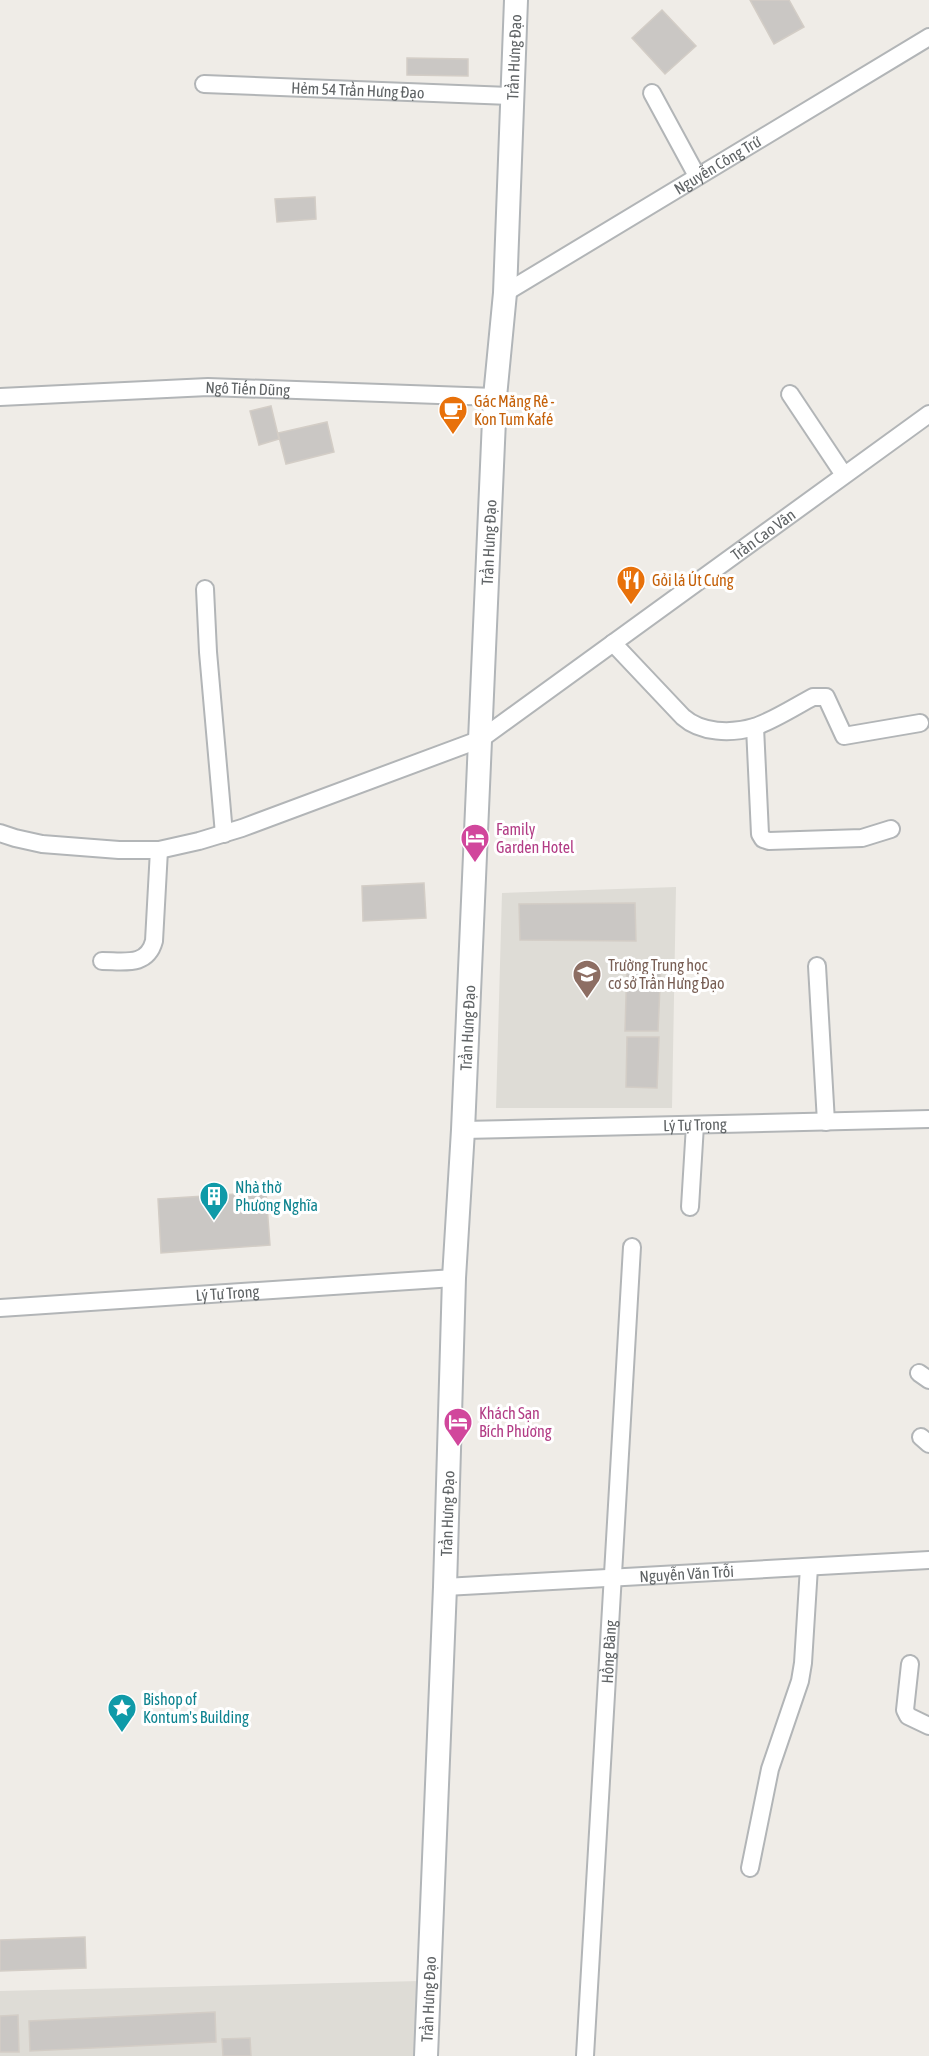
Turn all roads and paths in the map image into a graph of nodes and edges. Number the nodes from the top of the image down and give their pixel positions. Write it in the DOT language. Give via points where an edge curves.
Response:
graph roads {
  1 [pos="516,0"];
  2 [pos="929,38"];
  3 [pos="204,84"];
  4 [pos="652,93"];
  5 [pos="513,96"];
  6 [pos="697,176"];
  7 [pos="506,293"];
  8 [pos="790,394"];
  9 [pos="0,397"];
  10 [pos="495,397"];
  11 [pos="929,414"];
  12 [pos="844,476"];
  13 [pos="206,590"];
  14 [pos="614,643"];
  15 [pos="920,723"];
  16 [pos="755,727"];
  17 [pos="481,739"];
  18 [pos="891,829"];
  19 [pos="0,832"];
  20 [pos="224,834"];
  21 [pos="159,850"];
  22 [pos="102,961"];
  23 [pos="817,966"];
  24 [pos="929,1119"];
  25 [pos="826,1122"];
  26 [pos="695,1125"];
  27 [pos="463,1130"];
  28 [pos="690,1207"];
  29 [pos="632,1247"];
  30 [pos="454,1278"];
  31 [pos="0,1308"];
  32 [pos="929,1560"];
  33 [pos="809,1567"];
  34 [pos="612,1577"];
  35 [pos="445,1587"];
  36 [pos="910,1664"];
  37 [pos="929,1726"];
  38 [pos="750,1868"];
  39 [pos="426,2056"];
  40 [pos="585,2056"];
  1 -- 5 [label="street, Trần Hưng Đạo"];
  2 -- 6 [label="street, Nguyễn Công Trứ"];
  3 -- 5 [label="street, Hẻm 54 Trần Hưng Đạo"];
  4 -- 6 [label="street"];
  5 -- 7 [label="street, Trần Hưng Đạo"];
  6 -- 7 [label="street, Nguyễn Công Trứ"];
  7 -- 10 [label="street, Trần Hưng Đạo"];
  8 -- 12 [label="street"];
  9 -- 10 [label="street, Ngô Tiến Dũng" via="208,387"];
  10 -- 17 [label="street, Trần Hưng Đạo"];
  11 -- 12 [label="street, Trần Cao Vân"];
  12 -- 14 [label="street, Trần Cao Vân"];
  13 -- 20 [label="street"];
  14 -- 16 [label="street" via="691,725 732,731"];
  14 -- 17 [label="street, Trần Cao Vân"];
  15 -- 16 [label="street" via="844,736 826,697 822,696"];
  16 -- 18 [label="street" via="763,839 862,838"];
  17 -- 20 [label="street, Trần Cao Vân"];
  17 -- 27 [label="street, Trần Hưng Đạo"];
  19 -- 21 [label="street, Trần Cao Vân" via="42,844"];
  20 -- 21 [label="street, Trần Cao Vân"];
  21 -- 22 [label="street" via="152,950 139,960"];
  23 -- 25 [label="street"];
  24 -- 25 [label="street, Lý Tự Trọng"];
  25 -- 26 [label="street, Lý Tự Trọng"];
  26 -- 27 [label="street, Lý Tự Trọng"];
  26 -- 28 [label="street"];
  27 -- 30 [label="street, Trần Hưng Đạo"];
  29 -- 34 [label="street, Hồng Bàng"];
  30 -- 31 [label="street, Lý Tự Trọng"];
  30 -- 35 [label="street, Trần Hưng Đạo"];
  32 -- 33 [label="street, Nguyễn Văn Trỗi"];
  33 -- 34 [label="street, Nguyễn Văn Trỗi"];
  33 -- 38 [label="street" via="800,1681 770,1769"];
  34 -- 35 [label="street, Nguyễn Văn Trỗi"];
  34 -- 40 [label="street, Hồng Bàng"];
  35 -- 39 [label="street, Trần Hưng Đạo"];
  36 -- 37 [label="street" via="905,1710 908,1716"];
}
